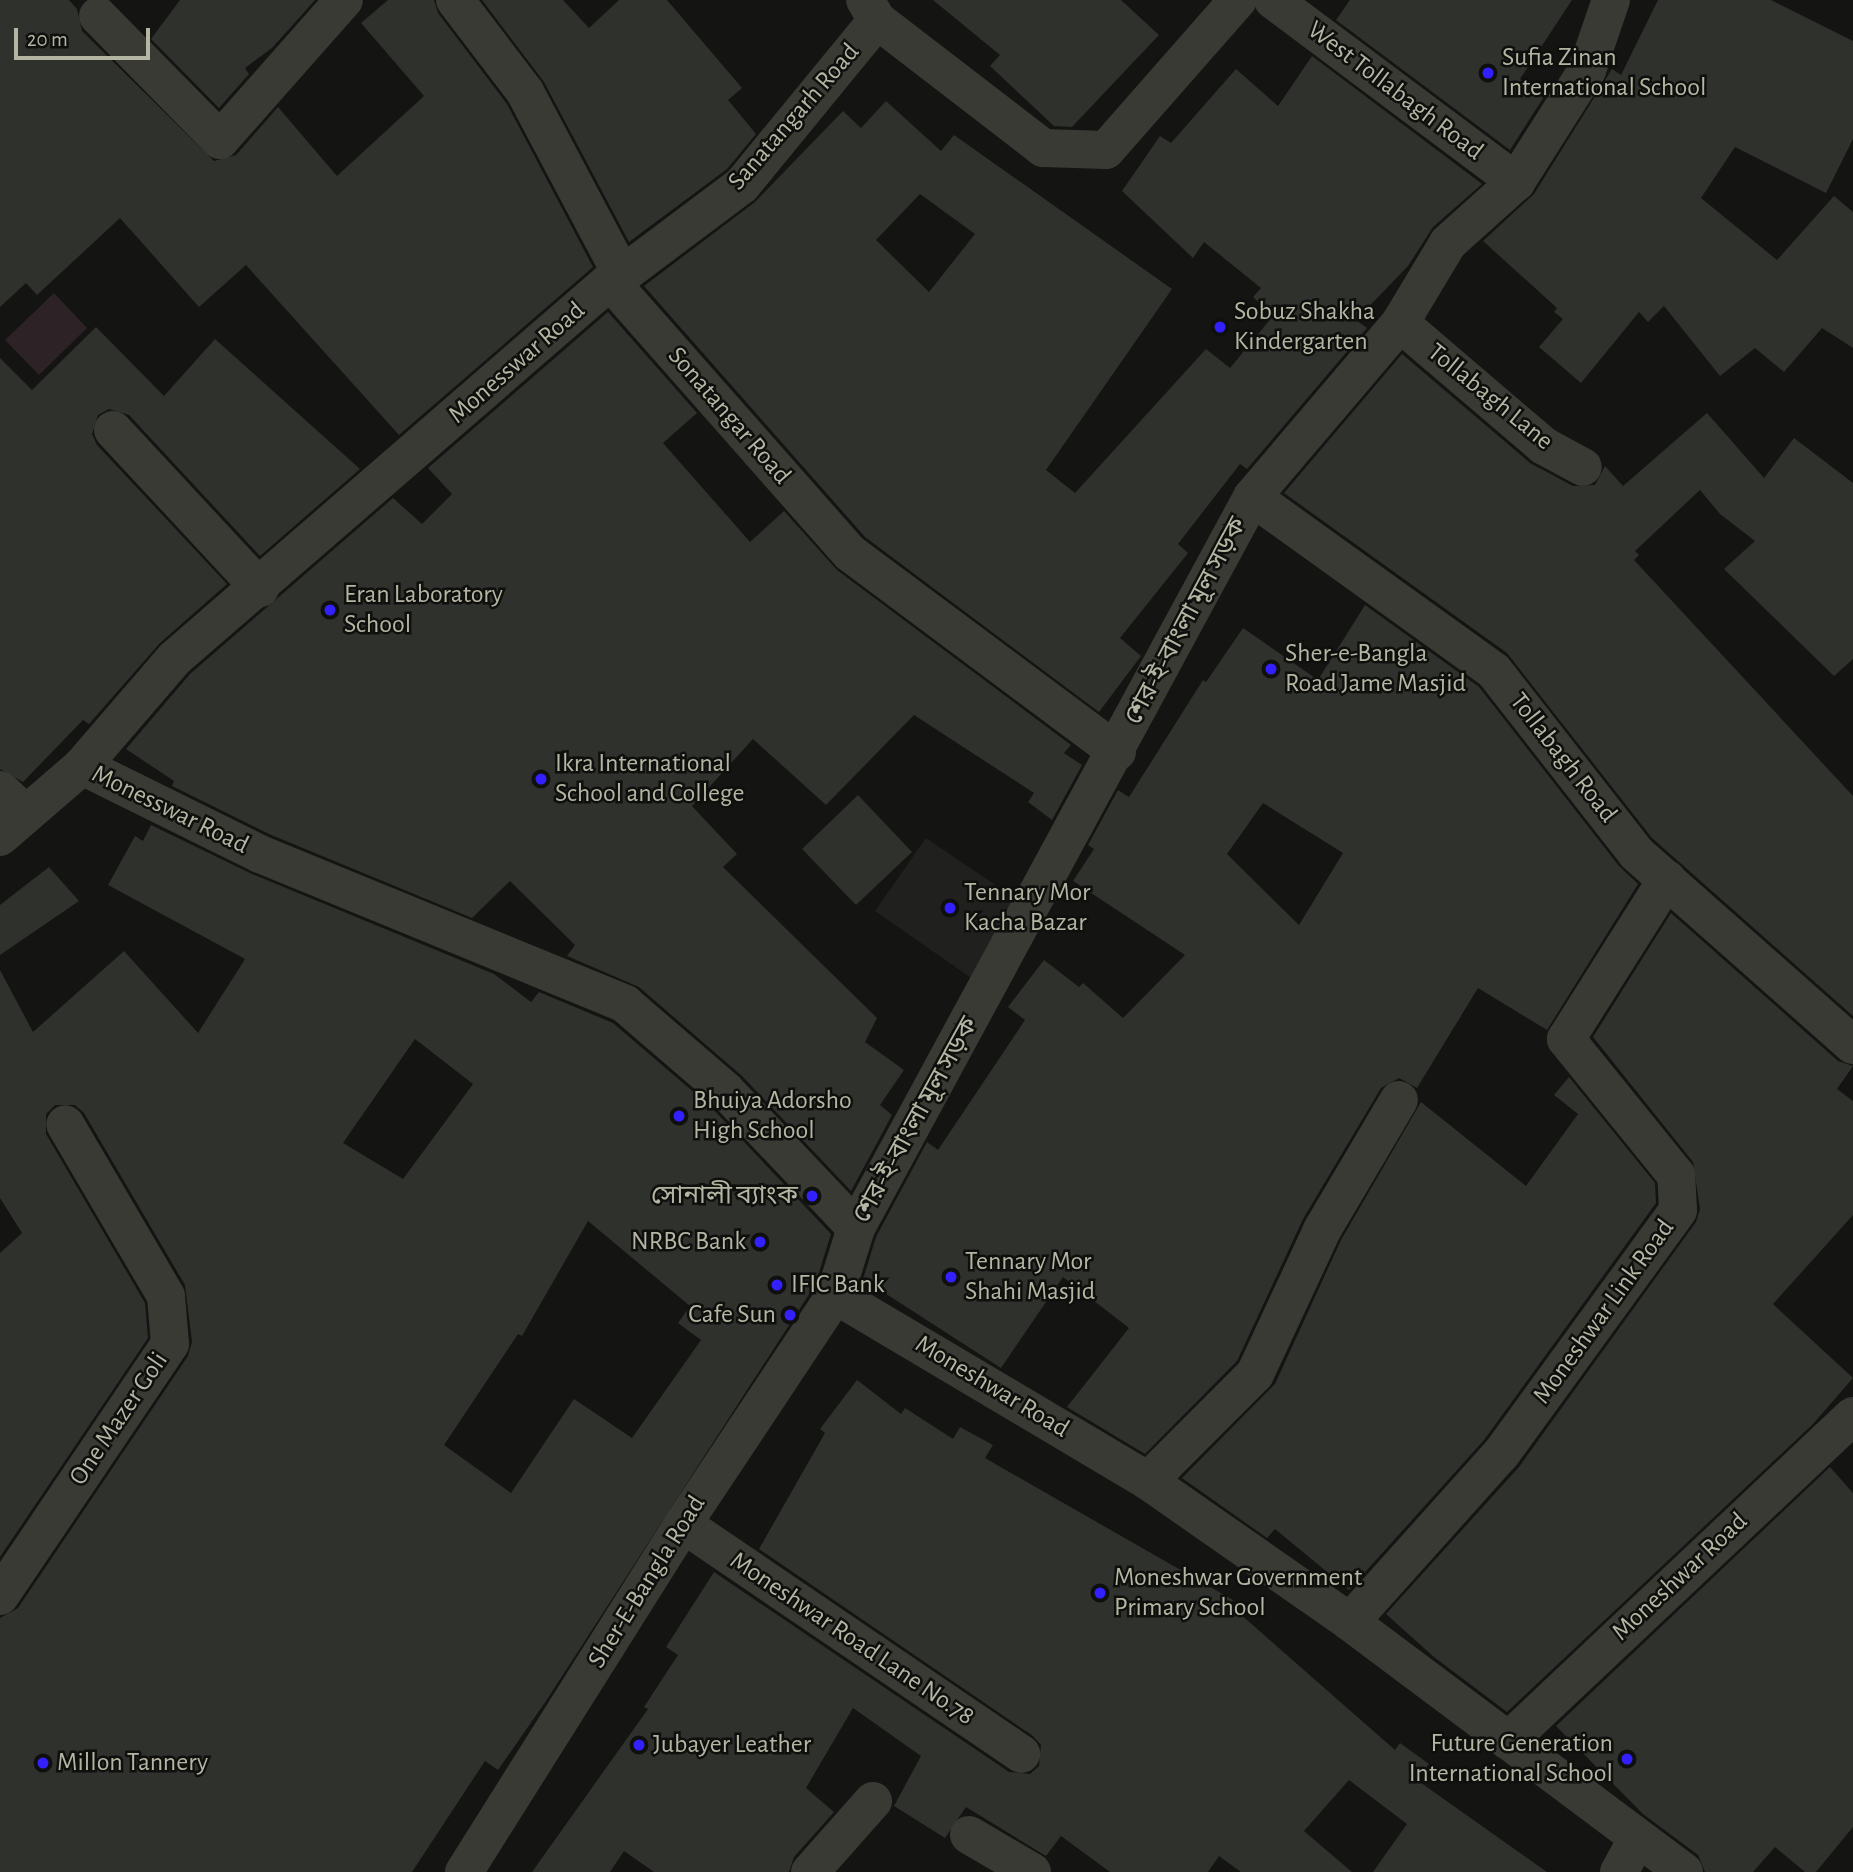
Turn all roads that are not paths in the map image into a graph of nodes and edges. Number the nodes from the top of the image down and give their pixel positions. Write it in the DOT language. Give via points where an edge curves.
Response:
graph roads {
  1 [pos="344,0"];
  2 [pos="455,0"];
  3 [pos="1238,0"];
  4 [pos="1273,0"];
  5 [pos="1611,0"];
  6 [pos="871,10"];
  7 [pos="98,16"];
  8 [pos="1516,182"];
  9 [pos="616,278"];
  10 [pos="1400,323"];
  11 [pos="113,430"];
  12 [pos="1583,467"];
  13 [pos="1252,496"];
  14 [pos="260,588"];
  15 [pos="1117,752"];
  16 [pos="82,766"];
  17 [pos="9,814"];
  18 [pos="1667,879"];
  19 [pos="1853,1045"];
  20 [pos="1399,1100"];
  21 [pos="65,1124"];
  22 [pos="856,1228"];
  23 [pos="835,1295"];
  24 [pos="1853,1416"];
  25 [pos="1147,1481"];
  26 [pos="683,1524"];
  27 [pos="0,1596"];
  28 [pos="1350,1622"];
  29 [pos="1508,1741"];
  30 [pos="1021,1754"];
  31 [pos="873,1801"];
  32 [pos="969,1835"];
  33 [pos="1637,1838"];
  34 [pos="464,1872"];
  35 [pos="810,1872"];
  36 [pos="1032,1872"];
  37 [pos="1619,1872"];
  38 [pos="1684,1872"];
  1 -- 7 [label="street" via="220,140"];
  2 -- 9 [label="street, Sonatangar Road" via="525,92"];
  3 -- 6 [label="street" via="1106,150 1042,148"];
  4 -- 8 [label="street, West Tollabagh Road"];
  5 -- 8 [label="street, শের-ই-বাংলা মূল সড়ক" via="1587,70"];
  6 -- 9 [label="street, Sanatangarh Road" via="742,185"];
  8 -- 10 [label="street, শের-ই-বাংলা মূল সড়ক" via="1448,243"];
  9 -- 14 [label="street, Monesswar Road"];
  9 -- 15 [label="street, Sonatangar Road" via="850,553"];
  10 -- 12 [label="street, Tollabagh Lane" via="1544,446"];
  10 -- 13 [label="street, শের-ই-বাংলা মূল সড়ক"];
  11 -- 14 [label="street"];
  13 -- 15 [label="street, শের-ই-বাংলা মূল সড়ক"];
  13 -- 18 [label="street, Tollabagh Road" via="1494,671"];
  14 -- 16 [label="street, Monesswar Road" via="174,659"];
  15 -- 22 [label="street, শের-ই-বাংলা মূল সড়ক"];
  16 -- 17 [label="street"];
  16 -- 22 [label="street, Monesswar Road" via="260,854 625,1004 726,1091"];
  18 -- 19 [label="street, Tollabagh Road"];
  18 -- 28 [label="street, Moneshwar Link Road" via="1566,1038 1676,1175 1678,1210 1501,1454"];
  20 -- 25 [label="street" via="1322,1230 1255,1374"];
  21 -- 27 [label="street, One Mazer Goli" via="166,1296 170,1344"];
  22 -- 23 [label="street, শের-ই-বাংলা মূল সড়ক"];
  23 -- 25 [label="street, Moneshwar Road"];
  23 -- 26 [label="street, Sher-E-Bangla Road"];
  24 -- 29 [label="street, Moneshwar Road"];
  25 -- 28 [label="street, Moneshwar Road"];
  26 -- 30 [label="street, Moneshwar Road Lane No.78"];
  26 -- 34 [label="street, Sher-E-Bangla Road"];
  28 -- 29 [label="street, Moneshwar Road"];
  29 -- 33 [label="street, Moneshwar Road"];
  31 -- 35 [label="street"];
  32 -- 36 [label="street"];
  33 -- 37 [label="street"];
  33 -- 38 [label="street, Moneshwar Road"];
}
